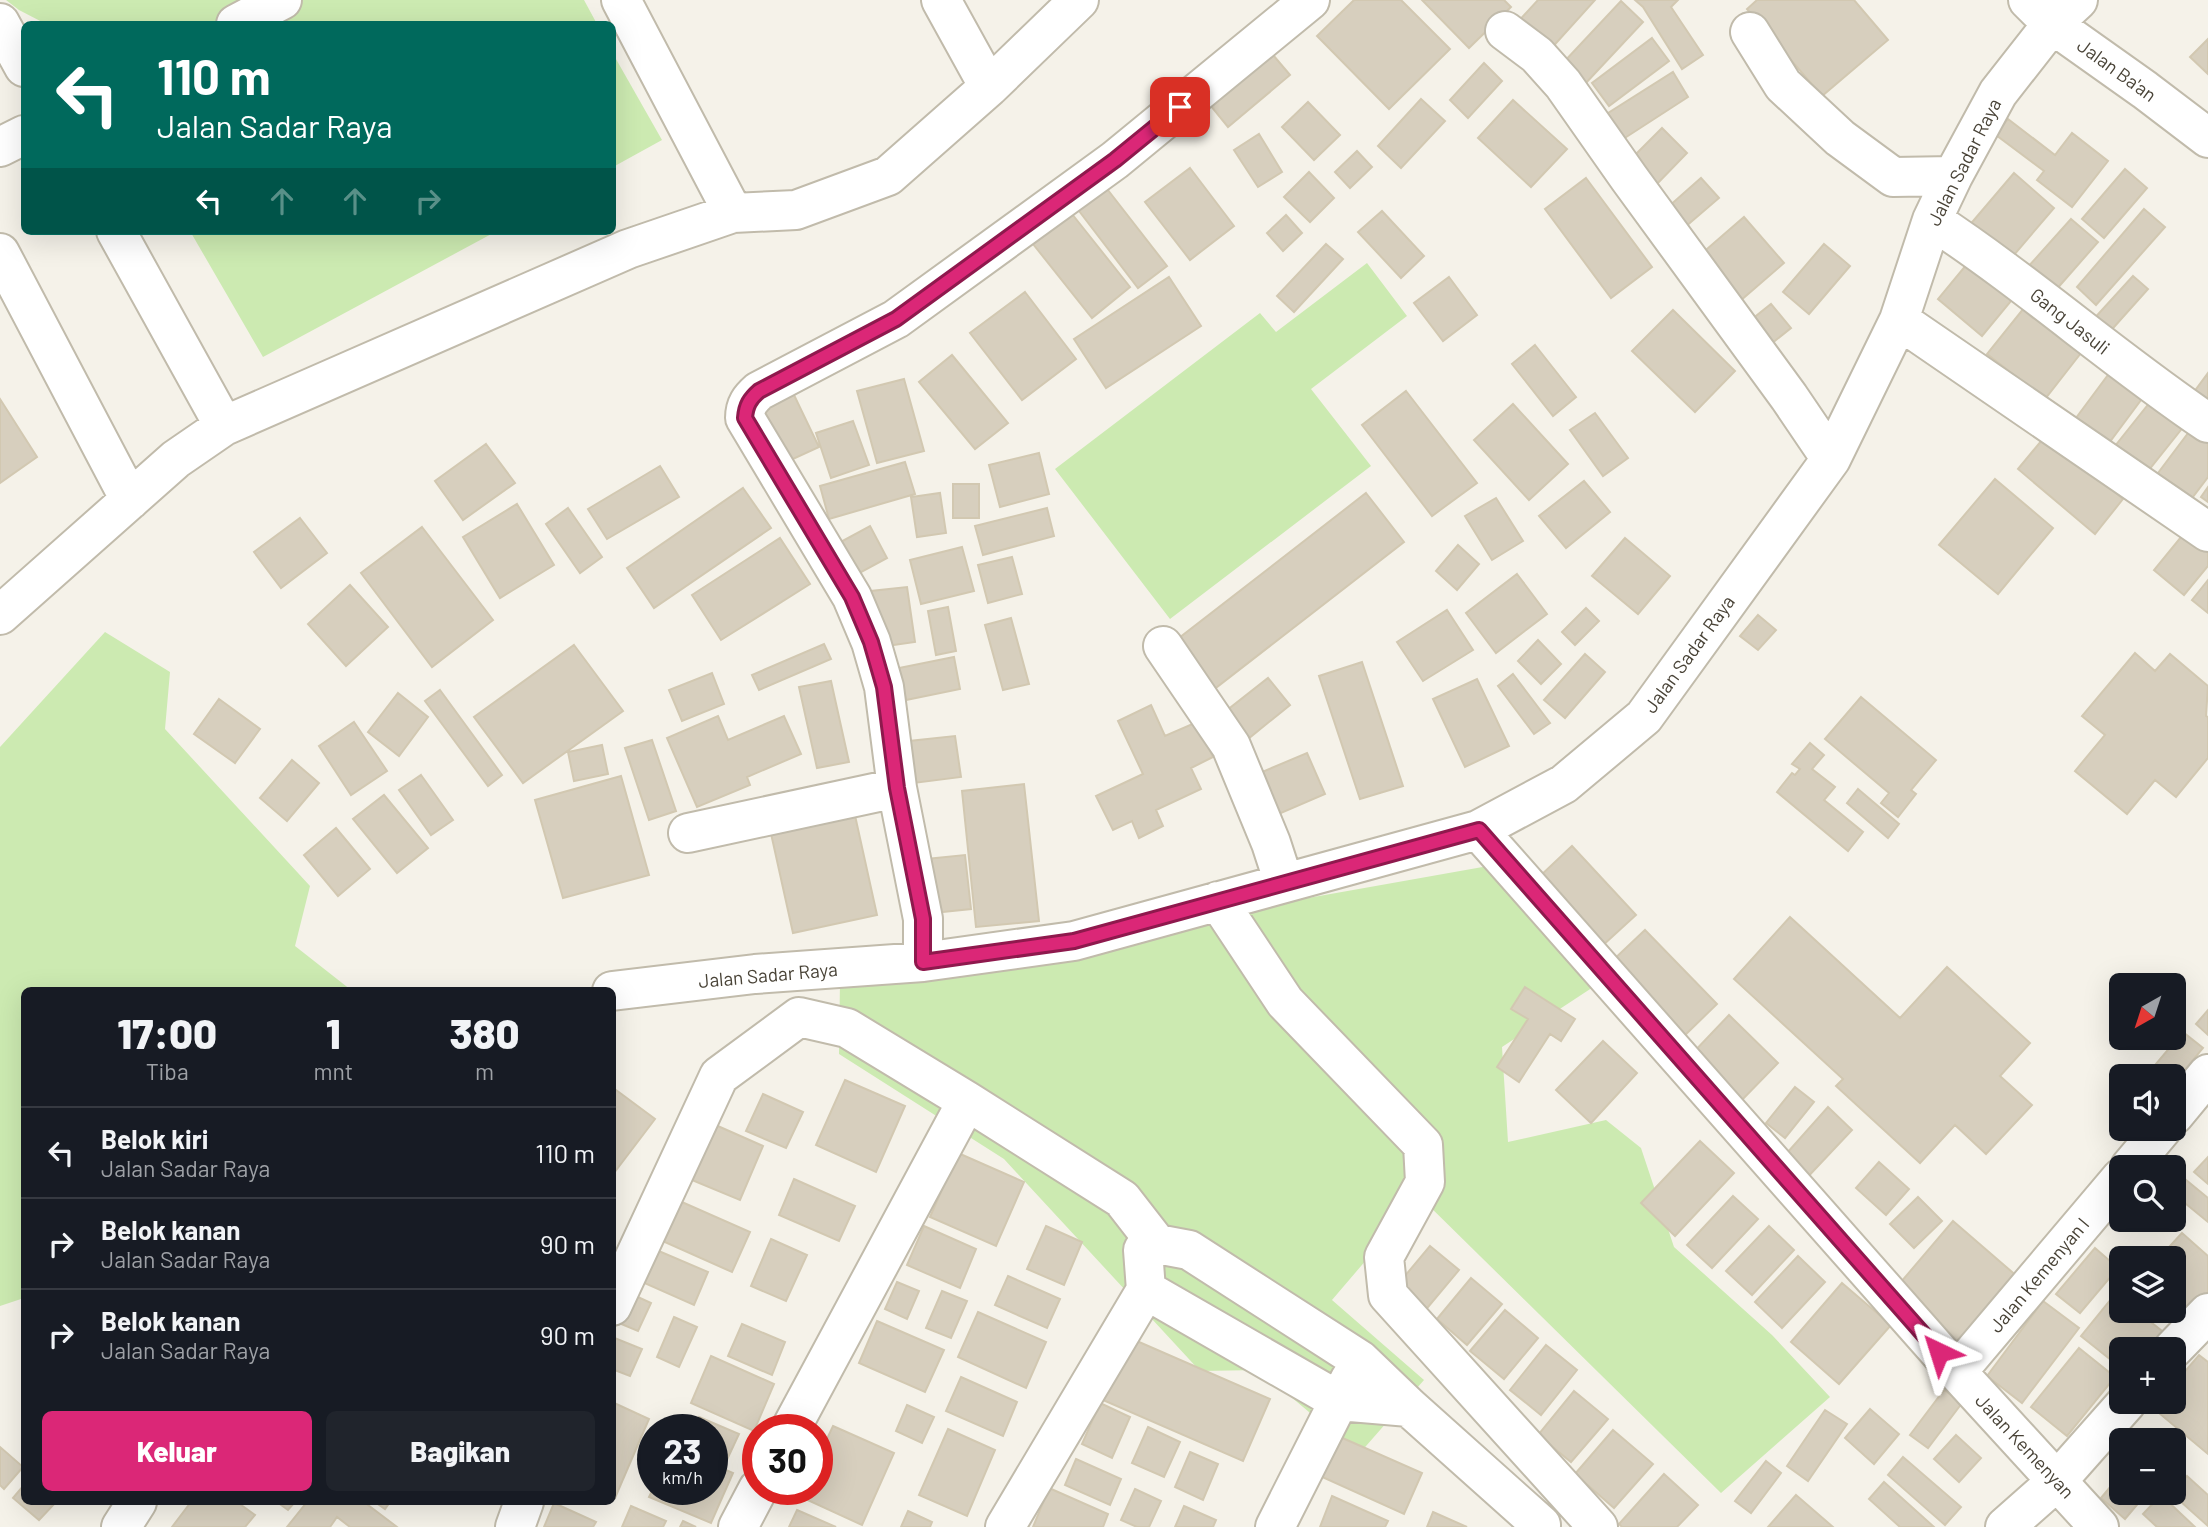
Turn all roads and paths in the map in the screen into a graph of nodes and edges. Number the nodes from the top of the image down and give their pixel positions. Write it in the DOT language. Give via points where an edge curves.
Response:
graph roads {
  1 [pos="282,0"];
  2 [pos="621,0"];
  3 [pos="941,0"];
  4 [pos="1079,0"];
  5 [pos="1310,0"];
  6 [pos="2053,8"];
  7 [pos="242,21"];
  8 [pos="0,23"];
  9 [pos="1505,31"];
  10 [pos="1750,32"];
  11 [pos="21,62"];
  12 [pos="989,87"];
  13 [pos="21,136"];
  14 [pos="2208,138"];
  15 [pos="0,147"];
  16 [pos="1953,176"];
  17 [pos="733,213"];
  18 [pos="1932,220"];
  19 [pos="118,235"];
  20 [pos="0,253"];
  21 [pos="1899,320"];
  22 [pos="2208,423"];
  23 [pos="224,426"];
  24 [pos="1831,459"];
  25 [pos="130,500"];
  26 [pos="2208,532"];
  27 [pos="0,615"];
  28 [pos="1163,646"];
  29 [pos="897,788"];
  30 [pos="1479,830"];
  31 [pos="688,833"];
  32 [pos="1284,883"];
  33 [pos="1218,901"];
  34 [pos="923,962"];
  35 [pos="755,974"];
  36 [pos="616,991"];
  37 [pos="799,1017"];
  38 [pos="2208,1074"];
  39 [pos="967,1101"];
  40 [pos="2186,1101"];
  41 [pos="2152,1141"];
  42 [pos="2140,1155"];
  43 [pos="2109,1192"];
  44 [pos="1157,1244"];
  45 [pos="1146,1290"];
  46 [pos="616,1297"];
  47 [pos="2208,1313"];
  48 [pos="2185,1337"];
  49 [pos="1360,1360"];
  50 [pos="1957,1373"];
  51 [pos="1339,1402"];
  52 [pos="1409,1407"];
  53 [pos="799,1414"];
  54 [pos="2116,1414"];
  55 [pos="2057,1481"];
  56 [pos="135,1505"];
  57 [pos="523,1505"];
  58 [pos="750,1505"];
  59 [pos="121,1527"];
  60 [pos="515,1527"];
  61 [pos="738,1527"];
  62 [pos="1005,1527"];
  63 [pos="1275,1527"];
  64 [pos="1541,1527"];
  65 [pos="1598,1527"];
  66 [pos="2005,1527"];
  67 [pos="2099,1527"];
  1 -- 7 [label="street"];
  2 -- 17 [label="street"];
  3 -- 12 [label="street"];
  4 -- 12 [label="street"];
  5 -- 29 [label="street" via="1115,160 896,319 759,391 745,408 745,418 852,597 871,642 884,687"];
  6 -- 14 [label="street, Jalan Ba'an"];
  6 -- 16 [label="street, Jalan Sadar Raya" via="1998,93"];
  8 -- 11 [label="street"];
  9 -- 24 [label="street" via="1563,84"];
  10 -- 16 [label="street" via="1783,85 1840,138 1893,177"];
  12 -- 17 [label="street" via="888,176 796,210"];
  13 -- 15 [label="street"];
  16 -- 18 [label="street, Jalan Sadar Raya"];
  17 -- 23 [label="street" via="628,249"];
  18 -- 21 [label="street, Jalan Sadar Raya"];
  18 -- 22 [label="street, Gang Jasuli"];
  19 -- 23 [label="street"];
  20 -- 25 [label="street"];
  21 -- 24 [label="street, Jalan Sadar Raya"];
  21 -- 26 [label="street"];
  23 -- 25 [label="street" via="176,458"];
  24 -- 30 [label="street, Jalan Sadar Raya" via="1644,717 1564,784"];
  25 -- 27 [label="street"];
  28 -- 32 [label="street" via="1231,747"];
  29 -- 31 [label="street"];
  29 -- 34 [label="street" via="923,919"];
  30 -- 32 [label="street, Jalan Sadar Raya"];
  30 -- 50 [label="street, Jalan Kemenyan"];
  32 -- 33 [label="street, Jalan Sadar Raya"];
  33 -- 34 [label="street, Jalan Sadar Raya" via="1074,941"];
  33 -- 65 [label="street" via="1285,1002 1423,1145 1425,1182 1384,1257 1388,1296"];
  34 -- 35 [label="street, Jalan Sadar Raya"];
  35 -- 36 [label="street, Jalan Sadar Raya"];
  35 -- 37 [label="street"];
  37 -- 39 [label="street" via="847,1028"];
  37 -- 46 [label="street" via="719,1076"];
  38 -- 40 [label="street"];
  39 -- 44 [label="street" via="1122,1199"];
  39 -- 53 [label="street"];
  41 -- 42 [label="street"];
  43 -- 50 [label="street, Jalan Kemenyan I"];
  44 -- 45 [label="street" via="1143,1250"];
  44 -- 49 [label="street" via="1189,1250"];
  45 -- 51 [label="street"];
  45 -- 62 [label="street"];
  47 -- 48 [label="street"];
  49 -- 51 [label="street"];
  49 -- 52 [label="street"];
  50 -- 55 [label="street, Jalan Kemenyan"];
  51 -- 52 [label="street"];
  51 -- 63 [label="street"];
  52 -- 64 [label="street"];
  54 -- 55 [label="street"];
  55 -- 66 [label="street"];
  55 -- 67 [label="street, Jalan Kemenyan"];
  56 -- 59 [label="street"];
  57 -- 60 [label="street"];
  58 -- 61 [label="street"];
}
